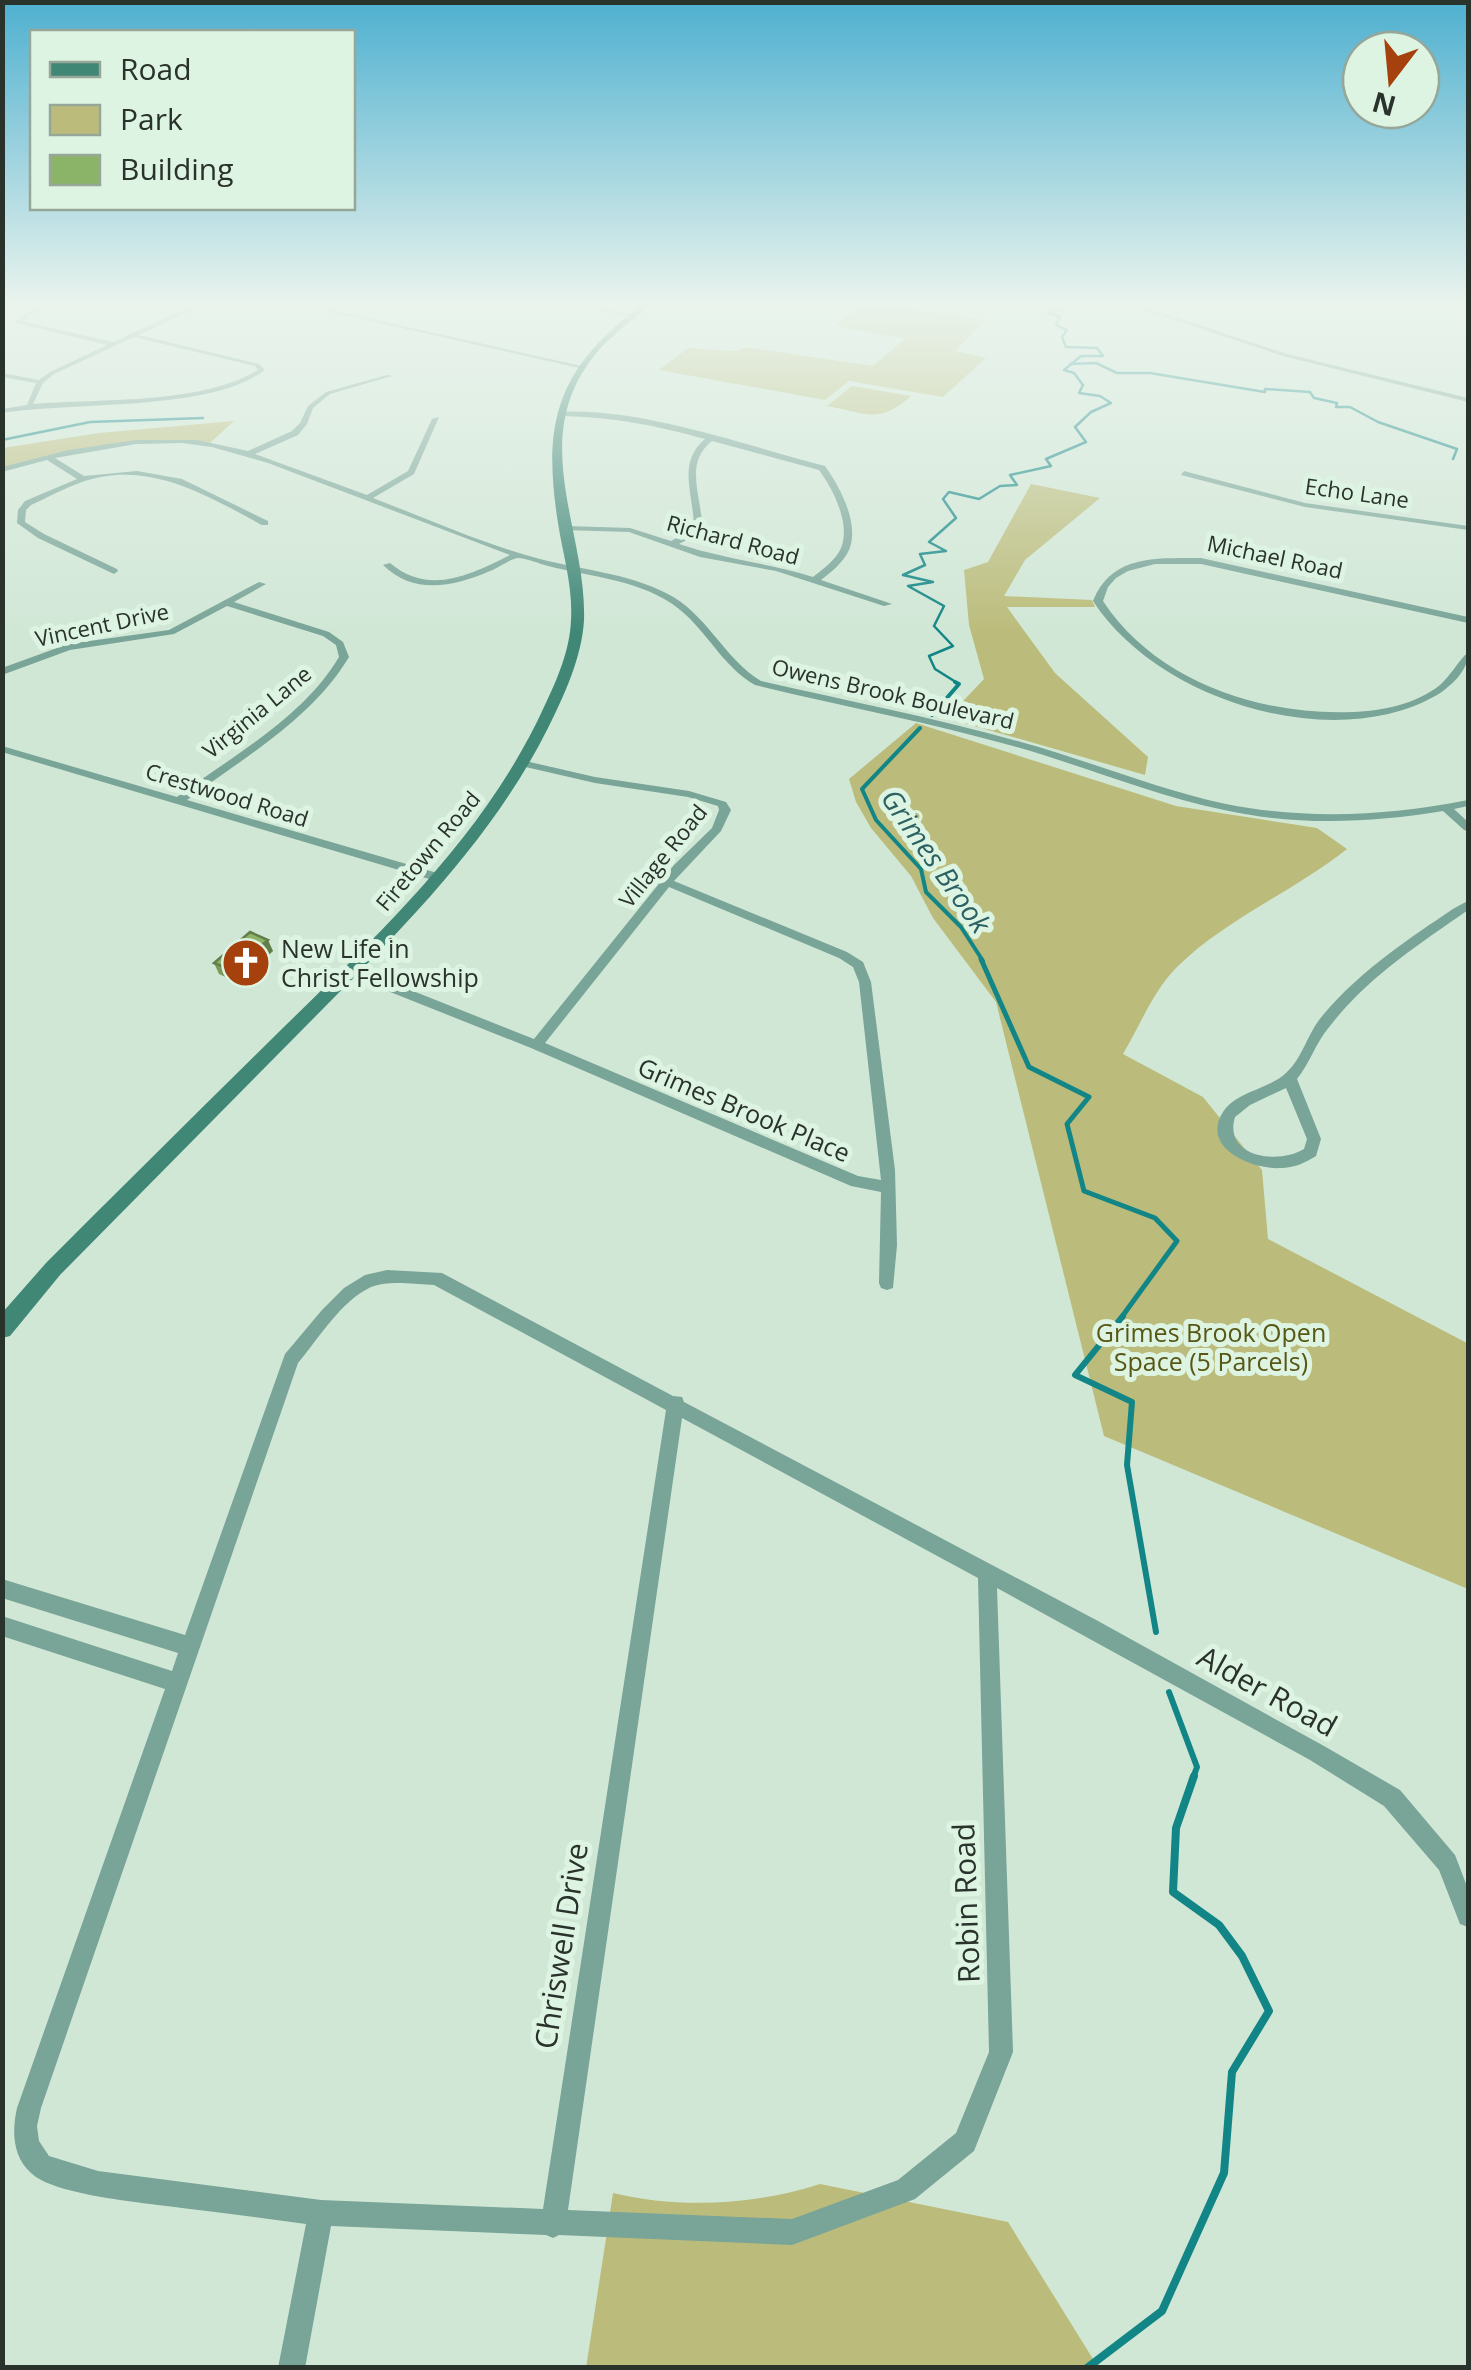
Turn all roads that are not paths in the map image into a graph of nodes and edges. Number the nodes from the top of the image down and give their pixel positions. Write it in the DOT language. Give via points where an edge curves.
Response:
graph roads {
  1 [pos="308,412"];
  2 [pos="560,414"];
  3 [pos="436,419"];
  4 [pos="711,438"];
  5 [pos="248,454"];
  6 [pos="48,457"];
  7 [pos="2,470"];
  8 [pos="1184,473"];
  9 [pos="83,478"];
  10 [pos="370,497"];
  11 [pos="265,523"];
  12 [pos="567,528"];
  13 [pos="1468,528"];
  14 [pos="674,542"];
  15 [pos="518,555"];
  16 [pos="387,565"];
  17 [pos="572,567"];
  18 [pos="114,571"];
  19 [pos="815,580"];
  20 [pos="262,584"];
  21 [pos="227,604"];
  22 [pos="886,604"];
  23 [pos="1468,620"];
  24 [pos="1468,657"];
  25 [pos="2,672"];
  26 [pos="2,749"];
  27 [pos="521,763"];
  28 [pos="178,801"];
  29 [pos="1468,803"];
  30 [pos="1446,808"];
  31 [pos="1468,828"];
  32 [pos="440,878"];
  33 [pos="667,882"];
  34 [pos="1468,904"];
  35 [pos="350,971"];
  36 [pos="536,1045"];
  37 [pos="1290,1078"];
  38 [pos="887,1187"];
  39 [pos="887,1284"];
  40 [pos="2,1329"];
  41 [pos="676,1404"];
  42 [pos="987,1572"];
  43 [pos="2,1588"];
  44 [pos="2,1626"];
  45 [pos="190,1647"];
  46 [pos="178,1682"];
  47 [pos="1468,1916"];
  48 [pos="321,2213"];
  49 [pos="552,2225"];
  50 [pos="292,2368"];
  1 -- 5 [label="street" via="295,433"];
  2 -- 4 [label="street" via="607,415"];
  2 -- 12 [label="street, Firetown Road" via="558,483"];
  3 -- 10 [label="street" via="411,472"];
  4 -- 14 [label="street" via="690,459 698,525"];
  4 -- 19 [label="street" via="808,463 828,476 850,537"];
  5 -- 6 [label="street, Owens Brook Boulevard" via="162,440"];
  5 -- 10 [label="street, Owens Brook Boulevard"];
  6 -- 7 [label="street, Owens Brook Boulevard"];
  6 -- 9 [label="street"];
  8 -- 13 [label="street, Echo Lane" via="1305,505"];
  9 -- 11 [label="street" via="164,474"];
  9 -- 18 [label="street" via="28,503 21,522"];
  10 -- 15 [label="street, Owens Brook Boulevard"];
  12 -- 14 [label="street, Richard Road" via="630,530"];
  12 -- 17 [label="street, Firetown Road"];
  14 -- 19 [label="street, Richard Road"];
  15 -- 16 [label="street" via="466,578 435,583 397,576"];
  15 -- 17 [label="street, Owens Brook Boulevard"];
  17 -- 27 [label="street, Firetown Road" via="578,605 574,647"];
  17 -- 30 [label="street, Owens Brook Boulevard" via="645,587 690,610 736,669 758,683 969,732 1255,812 1390,817"];
  19 -- 22 [label="street, Richard Road"];
  20 -- 21 [label="street, Vincent Drive"];
  21 -- 25 [label="street, Vincent Drive" via="171,632 68,648"];
  21 -- 28 [label="street, Virginia Lane" via="326,634 344,657 290,716"];
  23 -- 24 [label="street, Michael Road" via="1188,561 1115,572 1098,601 1175,674 1232,698 1296,713 1361,715 1402,708 1434,693"];
  26 -- 28 [label="street, Crestwood Road"];
  27 -- 32 [label="street, Firetown Road"];
  27 -- 33 [label="street, Village Road" via="722,804 717,829"];
  28 -- 32 [label="street, Crestwood Road"];
  29 -- 30 [label="street, Owens Brook Boulevard"];
  30 -- 31 [label="street"];
  32 -- 35 [label="street, Firetown Road"];
  33 -- 36 [label="street, Village Road"];
  33 -- 38 [label="street, Grimes Brook Place" via="858,965 889,1151"];
  34 -- 37 [label="street" via="1349,995"];
  35 -- 36 [label="street, Grimes Brook Place"];
  35 -- 40 [label="street, Firetown Road" via="53,1269"];
  36 -- 38 [label="street, Grimes Brook Place" via="856,1182"];
  37 -- 37 [label="street" via="1226,1119 1224,1132 1247,1157 1289,1165 1312,1152 1314,1138"];
  38 -- 39 [label="street"];
  41 -- 42 [label="street"];
  41 -- 45 [label="street" via="436,1278 366,1282 291,1359"];
  41 -- 49 [label="street, Chriswell Drive"];
  42 -- 47 [label="street, Alder Road" via="1392,1798 1447,1863"];
  42 -- 49 [label="street, Robin Road" via="1001,2052 965,2142 906,2190 792,2232"];
  43 -- 45 [label="street"];
  44 -- 46 [label="street"];
  45 -- 46 [label="street"];
  46 -- 48 [label="street" via="29,2108 27,2145 40,2165 98,2184"];
  48 -- 49 [label="street"];
  48 -- 50 [label="street"];
}
